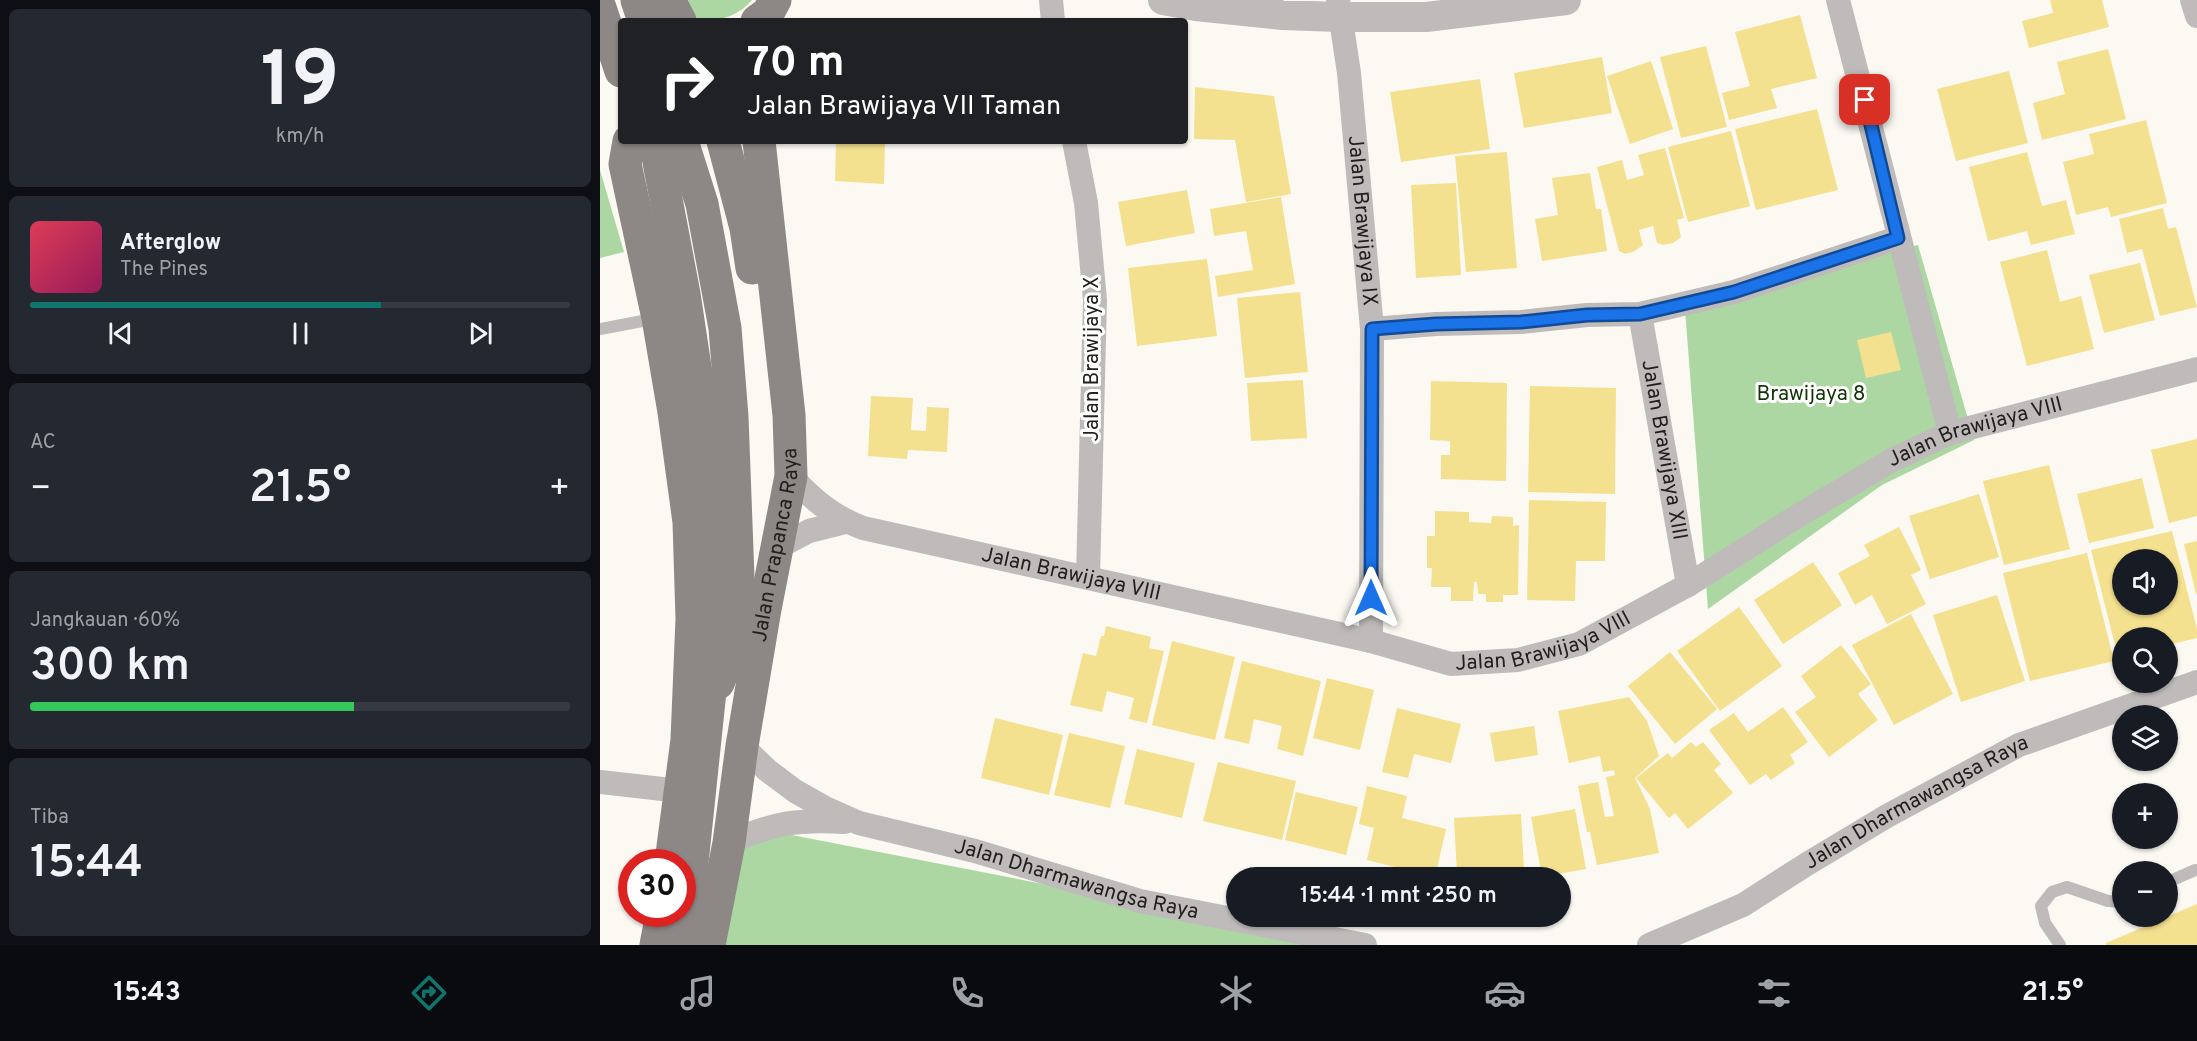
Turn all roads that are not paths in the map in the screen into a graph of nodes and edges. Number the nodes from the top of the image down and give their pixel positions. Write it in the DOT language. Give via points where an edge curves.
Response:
graph roads {
  1 [pos="669,0"];
  2 [pos="1051,0"];
  3 [pos="1163,0"];
  4 [pos="1566,0"];
  5 [pos="1838,0"];
  6 [pos="2192,0"];
  7 [pos="1338,9"];
  8 [pos="2197,16"];
  9 [pos="678,18"];
  10 [pos="1053,18"];
  11 [pos="628,144"];
  12 [pos="656,144"];
  13 [pos="683,144"];
  14 [pos="724,144"];
  15 [pos="759,144"];
  16 [pos="1075,144"];
  17 [pos="1898,238"];
  18 [pos="1640,314"];
  19 [pos="657,318"];
  20 [pos="600,329"];
  21 [pos="1372,329"];
  22 [pos="2197,369"];
  23 [pos="1950,433"];
  24 [pos="791,476"];
  25 [pos="845,522"];
  26 [pos="771,546"];
  27 [pos="1088,577"];
  28 [pos="1688,585"];
  29 [pos="1371,642"];
  30 [pos="2197,682"];
  31 [pos="687,740"];
  32 [pos="742,746"];
  33 [pos="600,782"];
  34 [pos="680,791"];
  35 [pos="859,823"];
  36 [pos="729,843"];
  37 [pos="673,849"];
  38 [pos="2195,870"];
  39 [pos="2178,878"];
  40 [pos="2112,902"];
  41 [pos="659,927"];
  42 [pos="656,945"];
  43 [pos="678,945"];
  44 [pos="709,945"];
  45 [pos="1365,945"];
  46 [pos="1649,945"];
  47 [pos="2060,945"];
  1 -- 9 [label="main road"];
  2 -- 10 [label="street"];
  3 -- 7 [label="street" via="1272,14"];
  4 -- 7 [label="street" via="1426,17"];
  5 -- 17 [label="street"];
  6 -- 8 [label="street"];
  7 -- 21 [label="street, Jalan Brawijaya IX" via="1349,73"];
  11 -- 19 [label="main road" via="625,164"];
  12 -- 43 [label="main road, bridge" via="684,294 709,460 717,624 692,863"];
  13 -- 31 [label="main road" via="702,204 725,328 739,604 730,653 718,685"];
  14 -- 26 [label="main road" via="746,228 771,418"];
  15 -- 24 [label="main road, Jalan Prapanca Raya" via="789,415"];
  16 -- 27 [label="street, Jalan Brawijaya X" via="1086,203 1095,300"];
  17 -- 18 [label="street" via="1734,292"];
  17 -- 23 [label="street"];
  18 -- 21 [label="street"];
  18 -- 28 [label="street, Jalan Brawijaya XIII"];
  19 -- 20 [label="lane"];
  19 -- 31 [label="main road" via="689,522 692,619"];
  21 -- 29 [label="street, Jalan Brawijaya IX"];
  22 -- 23 [label="street, Jalan Brawijaya VIII"];
  23 -- 28 [label="street, Jalan Brawijaya VIII" via="1892,460"];
  24 -- 25 [label="street, Jalan Brawijaya VIII" via="825,509"];
  24 -- 26 [label="main road, Jalan Prapanca Raya"];
  25 -- 26 [label="street"];
  25 -- 27 [label="street, Jalan Brawijaya VIII"];
  26 -- 32 [label="main road, Jalan Prapanca Raya" via="765,609"];
  27 -- 29 [label="street, Jalan Brawijaya VIII"];
  28 -- 29 [label="street, Jalan Brawijaya VIII" via="1579,644 1518,660 1451,664"];
  30 -- 46 [label="street, Jalan Dharmawangsa Raya" via="2019,745 1887,816 1743,905"];
  31 -- 34 [label="main road"];
  32 -- 35 [label="street, Jalan Dharmawangsa Raya" via="795,791"];
  32 -- 36 [label="main road, Jalan Prapanca Raya"];
  33 -- 34 [label="street"];
  34 -- 37 [label="main road"];
  35 -- 36 [label="street, Jalan Dharmawangsa Raya" via="790,822"];
  35 -- 45 [label="street, Jalan Dharmawangsa Raya" via="975,851 1140,902"];
  36 -- 44 [label="main road, Jalan Prapanca Raya"];
  38 -- 39 [label="lane"];
  40 -- 47 [label="lane" via="2067,887 2052,892 2041,906 2045,924"];
  41 -- 42 [label="main road"];
}
